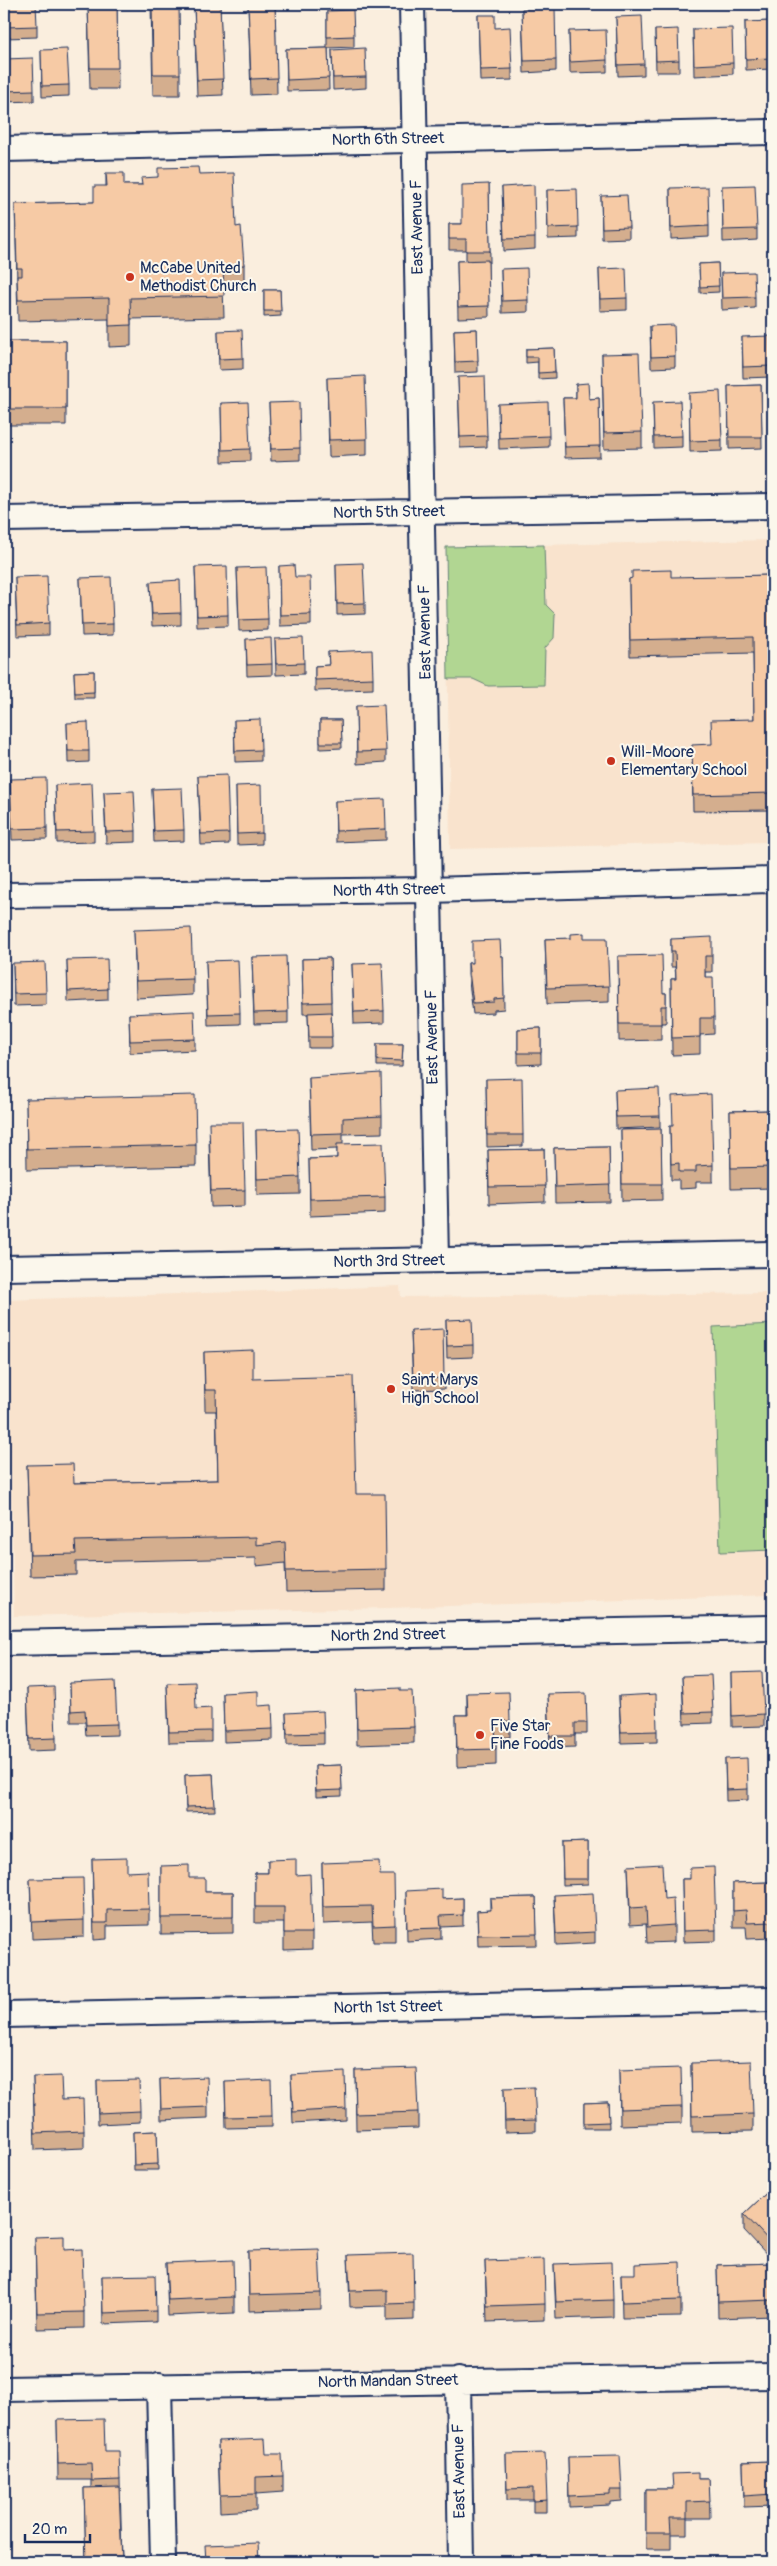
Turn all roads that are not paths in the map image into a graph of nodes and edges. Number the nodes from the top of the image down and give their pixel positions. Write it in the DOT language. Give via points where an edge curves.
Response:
graph roads {
  1 [pos="412,4"];
  2 [pos="773,132"];
  3 [pos="415,138"];
  4 [pos="4,149"];
  5 [pos="773,506"];
  6 [pos="422,512"];
  7 [pos="4,519"];
  8 [pos="773,880"];
  9 [pos="429,890"];
  10 [pos="4,895"];
  11 [pos="773,1254"];
  12 [pos="436,1260"];
  13 [pos="4,1268"];
  14 [pos="773,1628"];
  15 [pos="4,1643"];
  16 [pos="773,1999"];
  17 [pos="4,2016"];
  18 [pos="773,2376"];
  19 [pos="458,2380"];
  20 [pos="159,2386"];
  21 [pos="4,2389"];
  22 [pos="163,2562"];
  23 [pos="461,2562"];
  1 -- 3 [label="street, East Avenue F"];
  2 -- 3 [label="street, North 6th Street"];
  3 -- 4 [label="street, North 6th Street"];
  3 -- 6 [label="street, East Avenue F"];
  5 -- 6 [label="street, North 5th Street"];
  6 -- 7 [label="street, North 5th Street"];
  6 -- 9 [label="street, East Avenue F"];
  8 -- 9 [label="street, North 4th Street"];
  9 -- 10 [label="street, North 4th Street"];
  9 -- 12 [label="street, East Avenue F"];
  11 -- 12 [label="street, North 3rd Street"];
  12 -- 13 [label="street, North 3rd Street"];
  14 -- 15 [label="street, North 2nd Street"];
  16 -- 17 [label="street, North 1st Street"];
  18 -- 19 [label="street, North Mandan Street"];
  19 -- 20 [label="street, North Mandan Street"];
  19 -- 23 [label="street, East Avenue F"];
  20 -- 21 [label="street, North Mandan Street"];
  20 -- 22 [label="street"];
}
